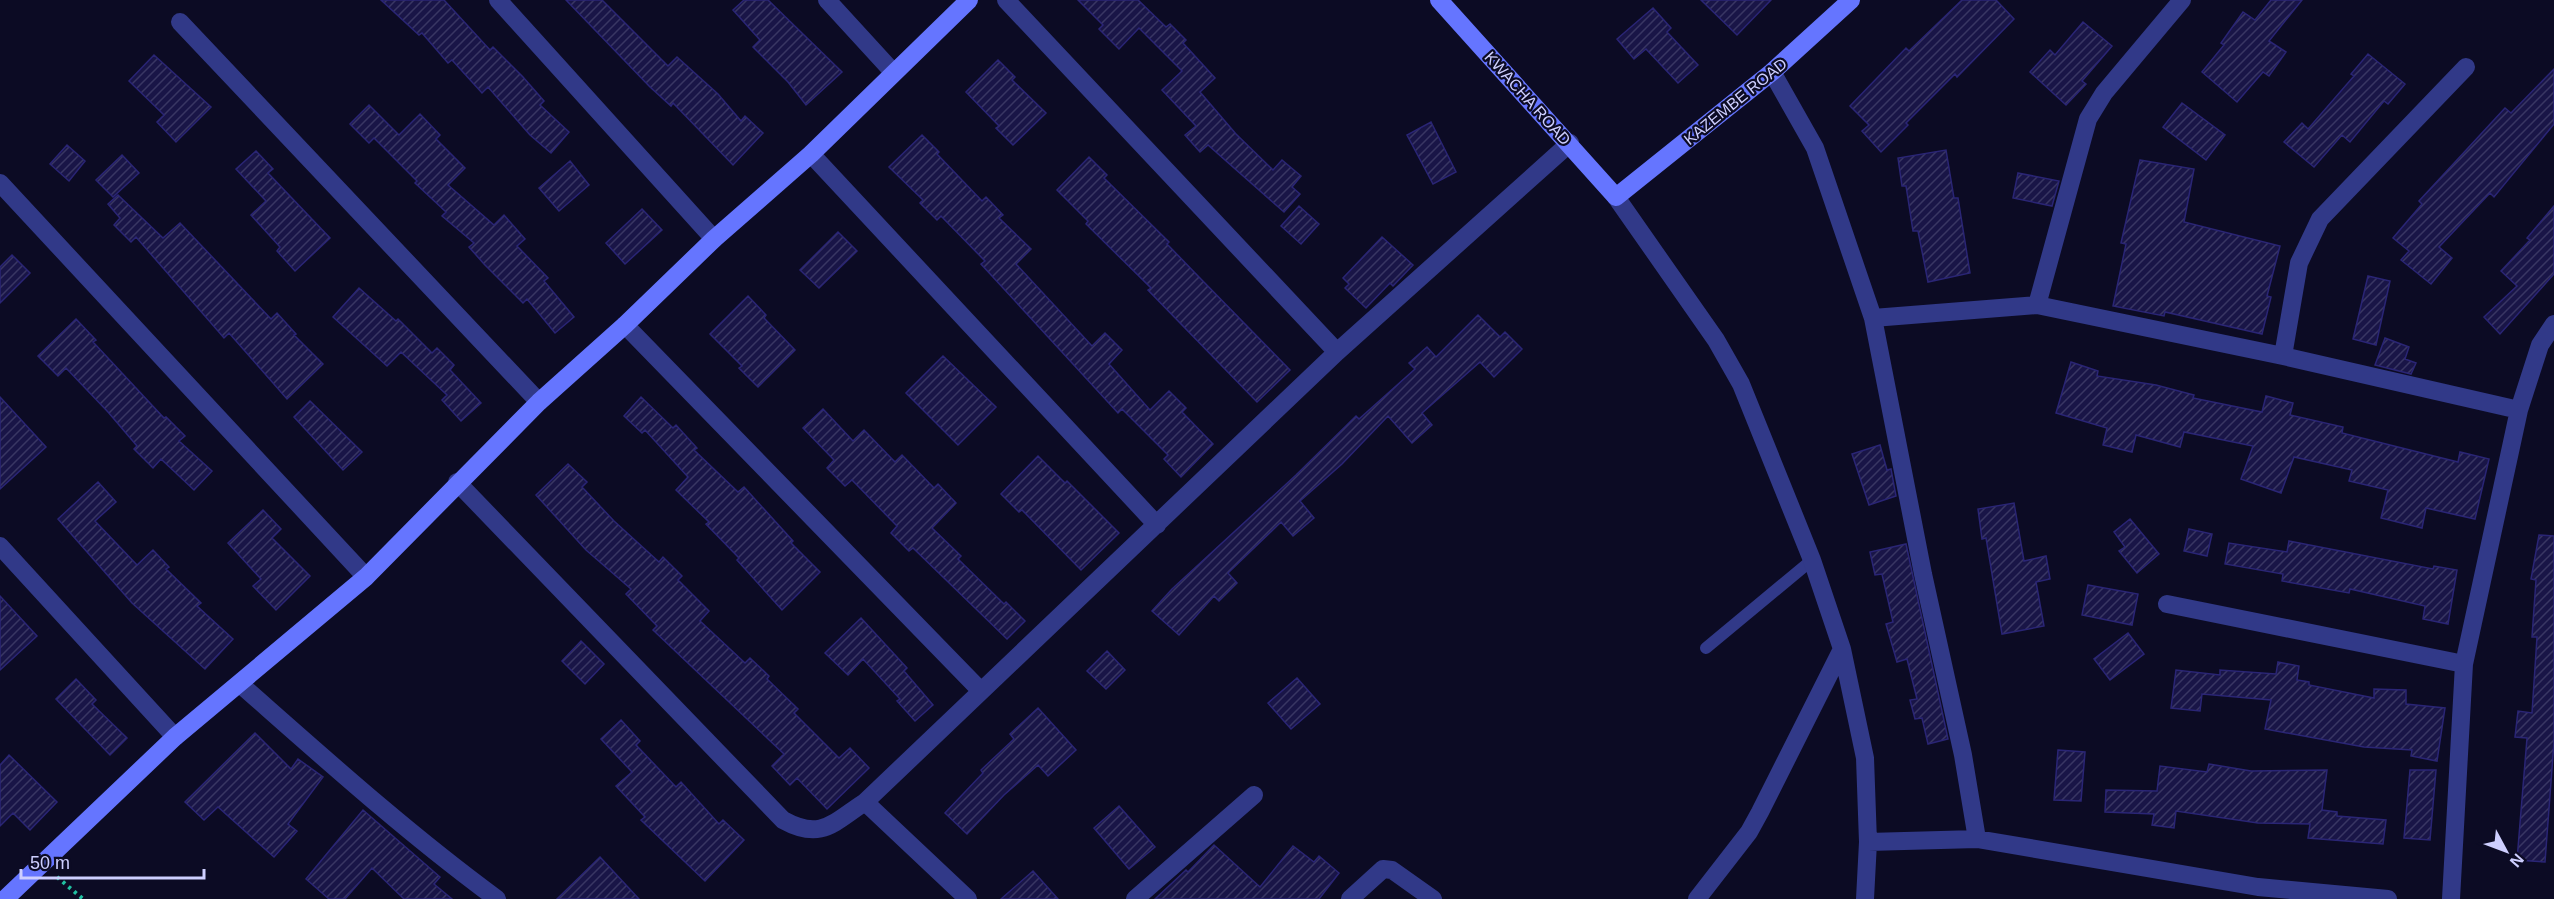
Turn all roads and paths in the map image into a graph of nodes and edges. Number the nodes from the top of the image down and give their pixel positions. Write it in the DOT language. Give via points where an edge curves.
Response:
graph roads {
  1 [pos="498,0"];
  2 [pos="827,0"];
  3 [pos="969,0"];
  4 [pos="1006,0"];
  5 [pos="1439,0"];
  6 [pos="1851,0"];
  7 [pos="2182,0"];
  8 [pos="180,22"];
  9 [pos="2466,67"];
  10 [pos="893,72"];
  11 [pos="1772,72"];
  12 [pos="1570,144"];
  13 [pos="811,154"];
  14 [pos="0,183"];
  15 [pos="1616,197"];
  16 [pos="714,239"];
  17 [pos="2037,305"];
  18 [pos="1873,318"];
  19 [pos="2554,324"];
  20 [pos="625,325"];
  21 [pos="1337,352"];
  22 [pos="2283,356"];
  23 [pos="539,402"];
  24 [pos="2519,410"];
  25 [pos="457,482"];
  26 [pos="1157,525"];
  27 [pos="0,546"];
  28 [pos="1812,560"];
  29 [pos="366,577"];
  30 [pos="2167,604"];
  31 [pos="1706,648"];
  32 [pos="1842,649"];
  33 [pos="2464,664"];
  34 [pos="240,684"];
  35 [pos="980,690"];
  36 [pos="175,737"];
  37 [pos="1254,795"];
  38 [pos="865,802"];
  39 [pos="1977,839"];
  40 [pos="1868,842"];
  41 [pos="43,865"];
  42 [pos="5,899"];
  43 [pos="83,899"];
  44 [pos="497,899"];
  45 [pos="968,899"];
  46 [pos="1135,899"];
  47 [pos="1350,899"];
  48 [pos="1433,899"];
  49 [pos="1697,899"];
  50 [pos="1865,899"];
  51 [pos="2388,899"];
  52 [pos="2451,899"];
  1 -- 16 [label="street"];
  2 -- 10 [label="street"];
  3 -- 10 [label="street"];
  4 -- 21 [label="street"];
  5 -- 12 [label="street, KWACHA ROAD"];
  6 -- 11 [label="street, KAZEMBE ROAD"];
  7 -- 17 [label="street" via="2104,93 2088,119"];
  8 -- 23 [label="street"];
  9 -- 22 [label="street" via="2320,219 2299,263"];
  10 -- 13 [label="street"];
  11 -- 15 [label="street, KAZEMBE ROAD"];
  11 -- 18 [label="street" via="1815,148"];
  12 -- 15 [label="street, KWACHA ROAD"];
  12 -- 21 [label="street"];
  13 -- 16 [label="street"];
  13 -- 26 [label="street"];
  14 -- 29 [label="street"];
  15 -- 28 [label="street" via="1716,340 1741,384"];
  16 -- 20 [label="street"];
  17 -- 18 [label="street"];
  17 -- 22 [label="street"];
  18 -- 39 [label="street"];
  19 -- 24 [label="street" via="2540,345"];
  20 -- 23 [label="street"];
  20 -- 35 [label="street"];
  21 -- 26 [label="street"];
  22 -- 24 [label="street"];
  23 -- 25 [label="street"];
  24 -- 33 [label="street"];
  25 -- 29 [label="street"];
  25 -- 38 [label="street" via="783,820 802,831 822,829"];
  26 -- 35 [label="street"];
  27 -- 36 [label="street"];
  28 -- 31 [label="lane"];
  28 -- 32 [label="street"];
  29 -- 34 [label="street"];
  30 -- 33 [label="street"];
  32 -- 40 [label="street" via="1865,758"];
  32 -- 49 [label="street" via="1749,832"];
  33 -- 52 [label="street"];
  34 -- 36 [label="street"];
  34 -- 44 [label="street" via="414,834"];
  35 -- 38 [label="street"];
  36 -- 41 [label="street"];
  37 -- 46 [label="street"];
  38 -- 45 [label="street"];
  39 -- 40 [label="street"];
  39 -- 51 [label="street" via="2258,887"];
  40 -- 50 [label="street"];
  41 -- 42 [label="street"];
  41 -- 43 [label="path"];
  47 -- 48 [label="street" via="1383,869 1392,870"];
}
